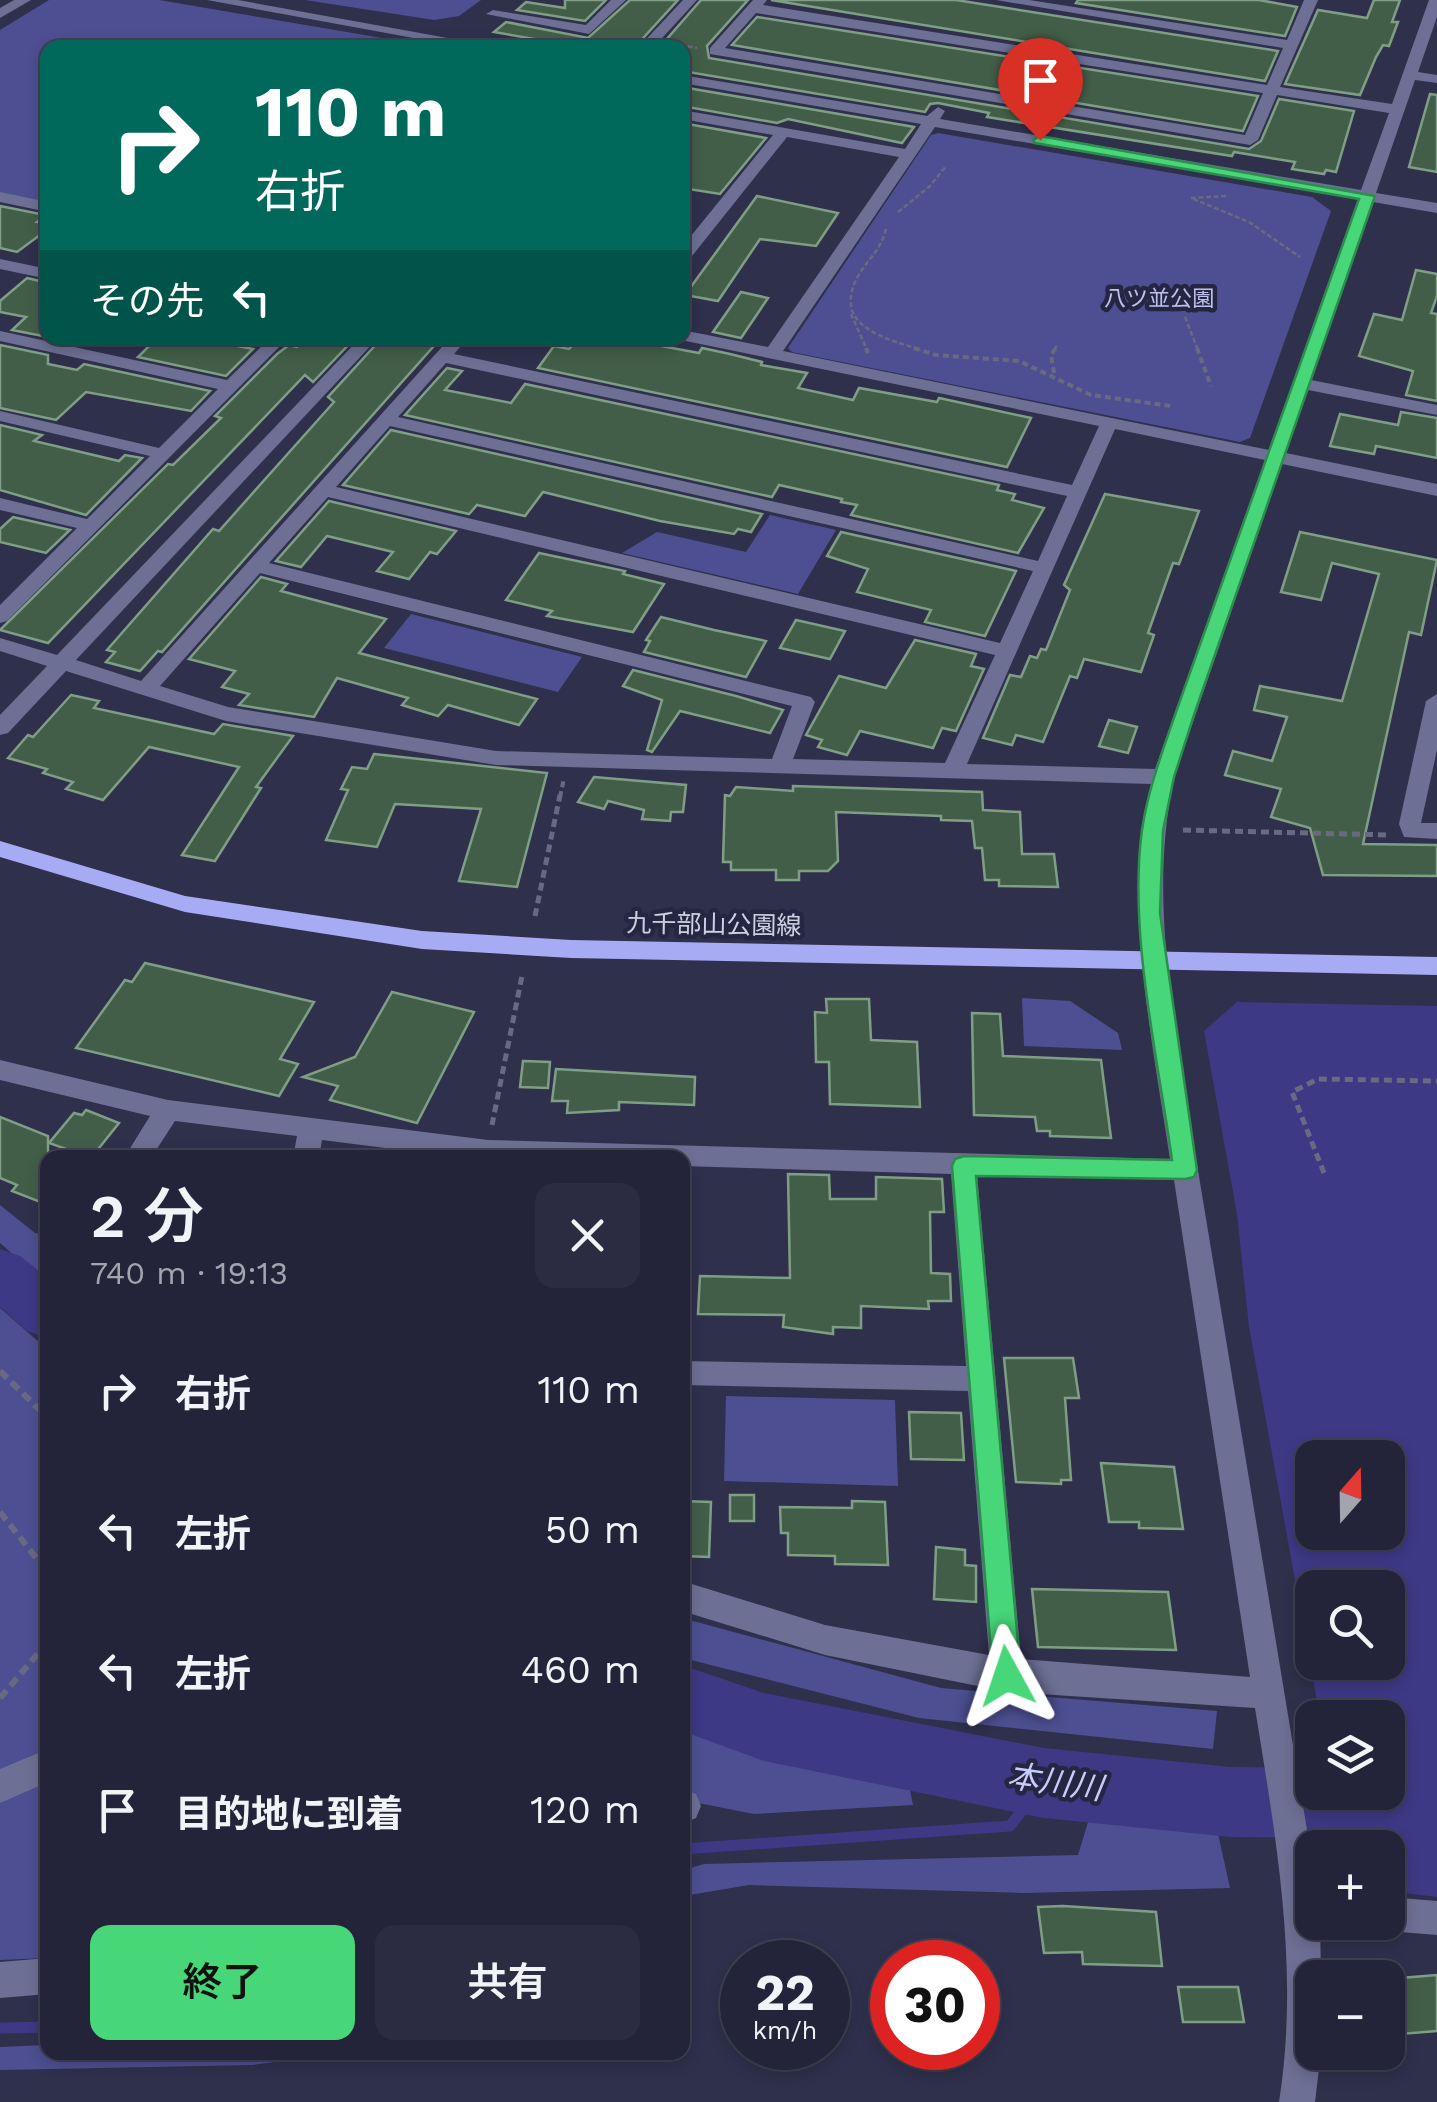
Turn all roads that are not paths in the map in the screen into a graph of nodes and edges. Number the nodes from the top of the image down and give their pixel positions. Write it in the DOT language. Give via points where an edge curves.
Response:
graph roads {
  1 [pos="24,0"];
  2 [pos="214,0"];
  3 [pos="508,0"];
  4 [pos="619,0"];
  5 [pos="690,0"];
  6 [pos="1003,0"];
  7 [pos="1436,0"];
  8 [pos="1305,1"];
  9 [pos="756,4"];
  10 [pos="0,14"];
  11 [pos="493,14"];
  12 [pos="432,40"];
  13 [pos="464,40"];
  14 [pos="652,40"];
  15 [pos="1291,45"];
  16 [pos="1411,75"];
  17 [pos="1437,79"];
  18 [pos="690,80"];
  19 [pos="952,90"];
  20 [pos="1271,90"];
  21 [pos="1398,110"];
  22 [pos="690,115"];
  23 [pos="932,121"];
  24 [pos="783,132"];
  25 [pos="909,154"];
  26 [pos="1368,196"];
  27 [pos="0,197"];
  28 [pos="40,205"];
  29 [pos="1437,208"];
  30 [pos="690,248"];
  31 [pos="0,264"];
  32 [pos="40,272"];
  33 [pos="0,336"];
  34 [pos="690,337"];
  35 [pos="40,345"];
  36 [pos="41,345"];
  37 [pos="272,345"];
  38 [pos="361,345"];
  39 [pos="452,345"];
  40 [pos="772,354"];
  41 [pos="442,356"];
  42 [pos="1302,383"];
  43 [pos="230,386"];
  44 [pos="1437,410"];
  45 [pos="0,416"];
  46 [pos="386,420"];
  47 [pos="1109,422"];
  48 [pos="163,454"];
  49 [pos="1276,457"];
  50 [pos="322,490"];
  51 [pos="1437,490"];
  52 [pos="1077,492"];
  53 [pos="0,504"];
  54 [pos="91,526"];
  55 [pos="256,566"];
  56 [pos="1044,568"];
  57 [pos="0,617"];
  58 [pos="0,644"];
  59 [pos="1006,651"];
  60 [pos="60,666"];
  61 [pos="144,692"];
  62 [pos="1437,701"];
  63 [pos="0,728"];
  64 [pos="780,766"];
  65 [pos="953,771"];
  66 [pos="1164,777"];
  67 [pos="1437,832"];
  68 [pos="0,849"];
  69 [pos="1156,960"];
  70 [pos="1437,966"];
  71 [pos="0,1070"];
  72 [pos="168,1110"];
  73 [pos="311,1131"];
  74 [pos="142,1150"];
  75 [pos="307,1150"];
  76 [pos="488,1150"];
  77 [pos="690,1157"];
  78 [pos="964,1166"];
  79 [pos="1185,1170"];
  80 [pos="690,1374"];
  81 [pos="980,1379"];
  82 [pos="690,1599"];
  83 [pos="1007,1676"];
  84 [pos="1269,1694"];
  85 [pos="40,1768"];
  86 [pos="0,1786"];
  87 [pos="1295,1838"];
  88 [pos="1405,1915"];
  89 [pos="1437,1918"];
  90 [pos="1307,1940"];
  91 [pos="40,1977"];
  92 [pos="0,1980"];
  93 [pos="1297,2102"];
  1 -- 10 [label="street"];
  2 -- 12 [label="street"];
  3 -- 11 [label="street"];
  4 -- 11 [label="street" via="589,30"];
  5 -- 14 [label="street"];
  6 -- 15 [label="street"];
  7 -- 16 [label="street"];
  8 -- 15 [label="street"];
  9 -- 19 [label="street" via="715,51"];
  9 -- 20 [label="street"];
  11 -- 13 [label="street"];
  15 -- 20 [label="street"];
  16 -- 17 [label="street"];
  16 -- 21 [label="street"];
  18 -- 23 [label="street"];
  19 -- 20 [label="street" via="1250,140"];
  19 -- 23 [label="street"];
  20 -- 21 [label="street"];
  21 -- 26 [label="street"];
  22 -- 24 [label="street"];
  23 -- 25 [label="street"];
  23 -- 26 [label="street"];
  24 -- 25 [label="street"];
  24 -- 30 [label="street"];
  25 -- 40 [label="street"];
  26 -- 29 [label="street"];
  26 -- 42 [label="street"];
  27 -- 28 [label="street"];
  31 -- 32 [label="street"];
  33 -- 35 [label="street"];
  34 -- 40 [label="street"];
  36 -- 43 [label="street"];
  37 -- 43 [label="street"];
  38 -- 60 [label="street"];
  39 -- 41 [label="street"];
  40 -- 47 [label="street"];
  41 -- 46 [label="street"];
  41 -- 52 [label="street"];
  42 -- 44 [label="street"];
  42 -- 49 [label="street"];
  43 -- 48 [label="street"];
  45 -- 48 [label="street"];
  46 -- 50 [label="street"];
  46 -- 56 [label="street"];
  47 -- 49 [label="street"];
  47 -- 52 [label="street"];
  48 -- 54 [label="street"];
  49 -- 51 [label="street"];
  49 -- 66 [label="street"];
  50 -- 55 [label="street"];
  50 -- 59 [label="street"];
  52 -- 56 [label="street"];
  53 -- 54 [label="street"];
  54 -- 57 [label="street"];
  55 -- 61 [label="street"];
  55 -- 64 [label="street" via="804,702"];
  56 -- 59 [label="street"];
  58 -- 60 [label="street"];
  59 -- 65 [label="street"];
  60 -- 61 [label="street"];
  60 -- 63 [label="street"];
  61 -- 64 [label="street" via="226,714 496,758"];
  62 -- 67 [label="street" via="1410,824 1412,831"];
  64 -- 65 [label="street"];
  65 -- 66 [label="street"];
  66 -- 69 [label="street" via="1152,831 1149,913"];
  68 -- 69 [label="main road, 九千部山公園線" via="185,904 422,940"];
  69 -- 70 [label="main road, 九千部山公園線"];
  69 -- 79 [label="street"];
  71 -- 72 [label="street"];
  72 -- 73 [label="street"];
  72 -- 74 [label="street"];
  73 -- 75 [label="street"];
  73 -- 76 [label="street"];
  77 -- 78 [label="street"];
  78 -- 79 [label="street"];
  78 -- 81 [label="street"];
  79 -- 84 [label="street"];
  80 -- 81 [label="street"];
  81 -- 83 [label="street"];
  82 -- 83 [label="street" via="872,1650"];
  83 -- 84 [label="street"];
  84 -- 87 [label="street"];
  85 -- 86 [label="street"];
  88 -- 89 [label="street"];
  90 -- 93 [label="street"];
  91 -- 92 [label="street"];
}
